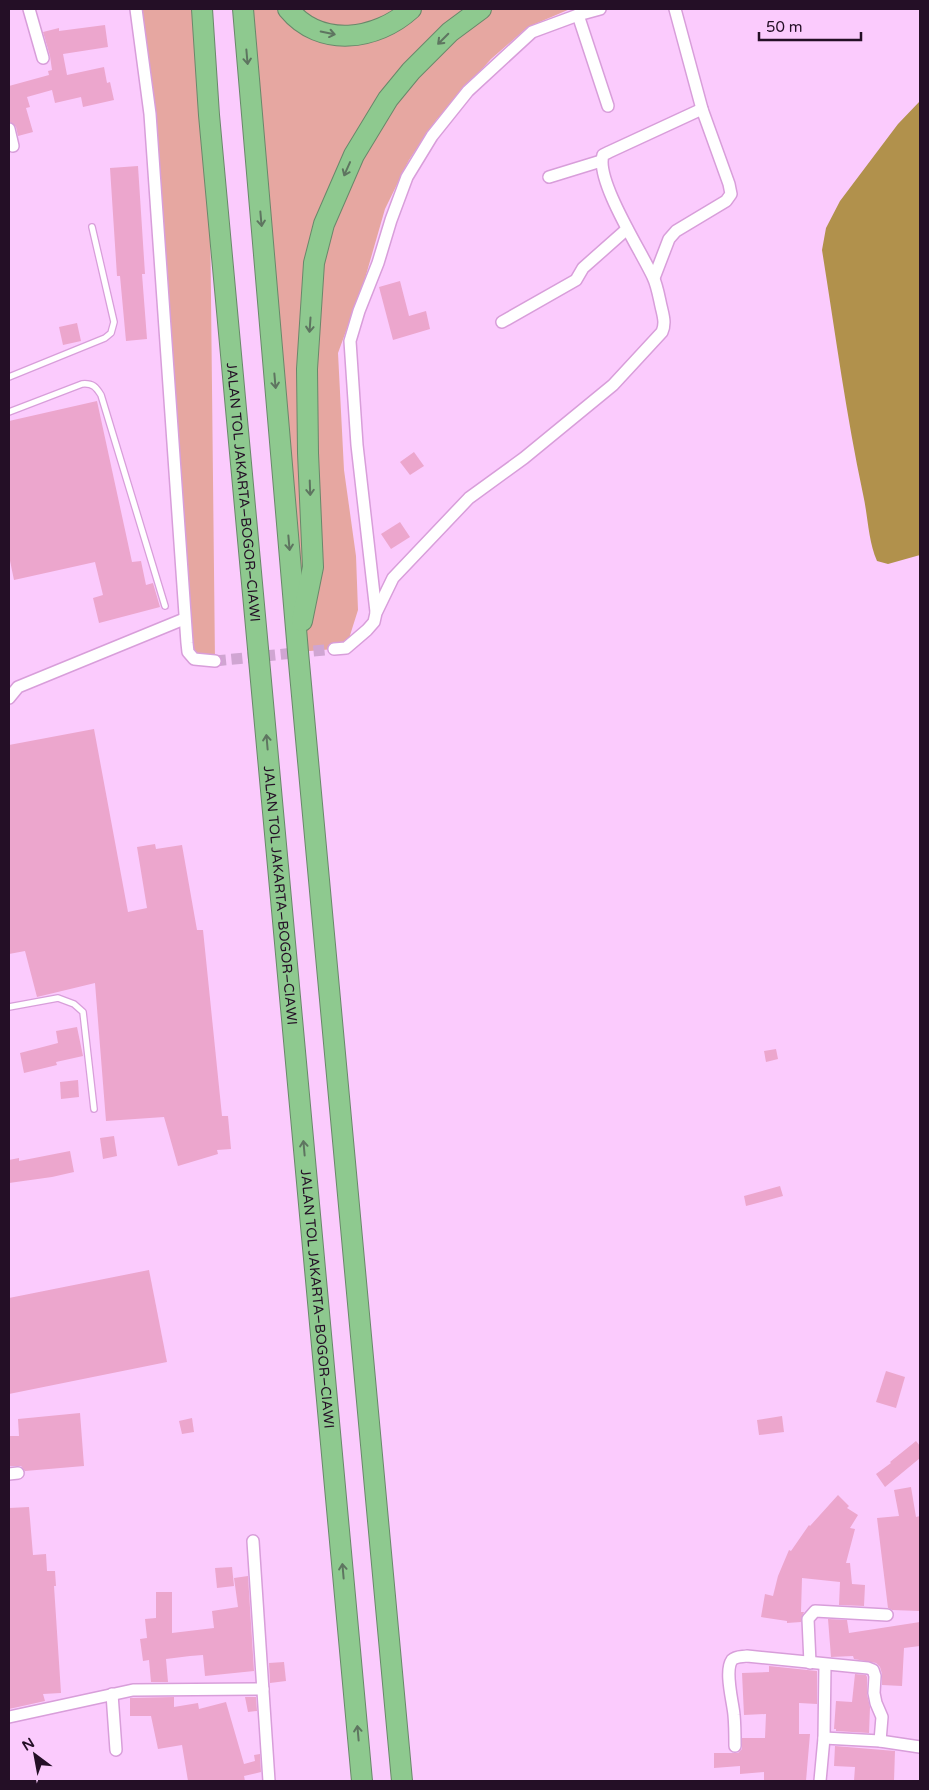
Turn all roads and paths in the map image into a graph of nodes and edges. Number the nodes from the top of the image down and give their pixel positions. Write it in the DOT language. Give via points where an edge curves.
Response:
graph roads {
  1 [pos="29,9"];
  2 [pos="136,9"];
  3 [pos="243,9"];
  4 [pos="288,9"];
  5 [pos="411,9"];
  6 [pos="481,9"];
  7 [pos="600,9"];
  8 [pos="675,9"];
  9 [pos="201,13"];
  10 [pos="578,15"];
  11 [pos="43,58"];
  12 [pos="608,106"];
  13 [pos="702,109"];
  14 [pos="9,129"];
  15 [pos="13,146"];
  16 [pos="601,161"];
  17 [pos="549,177"];
  18 [pos="92,227"];
  19 [pos="627,229"];
  20 [pos="654,278"];
  21 [pos="502,322"];
  22 [pos="9,377"];
  23 [pos="9,412"];
  24 [pos="165,606"];
  25 [pos="376,612"];
  26 [pos="184,619"];
  27 [pos="298,644"];
  28 [pos="334,649"];
  29 [pos="215,661"];
  30 [pos="9,698"];
  31 [pos="9,1007"];
  32 [pos="94,1109"];
  33 [pos="253,1541"];
  34 [pos="887,1615"];
  35 [pos="810,1663"];
  36 [pos="824,1665"];
  37 [pos="263,1689"];
  38 [pos="112,1694"];
  39 [pos="9,1717"];
  40 [pos="824,1738"];
  41 [pos="880,1741"];
  42 [pos="735,1746"];
  43 [pos="920,1747"];
  44 [pos="116,1750"];
  45 [pos="269,1781"];
  46 [pos="362,1781"];
  47 [pos="402,1781"];
  48 [pos="820,1781"];
  1 -- 11 [label="street"];
  2 -- 26 [label="street" via="150,114"];
  3 -- 27 [label="highway, one-way"];
  4 -- 5 [label="highway, one-way" via="307,26 330,34 350,36 375,31"];
  6 -- 27 [label="highway, one-way" via="450,32 388,99 354,155 324,224 314,263 308,369 313,567"];
  7 -- 10 [label="street"];
  8 -- 13 [label="street"];
  46 -- 9 [label="highway, JALAN TOL JAKARTA–BOGOR–CIAWI, one-way"];
  10 -- 12 [label="street"];
  10 -- 25 [label="street" via="532,32 468,91 432,136 407,176 359,311 350,341 357,445"];
  13 -- 16 [label="street" via="603,155"];
  13 -- 20 [label="street" via="731,194 726,201 676,231 669,240"];
  14 -- 15 [label="street"];
  16 -- 17 [label="street"];
  16 -- 19 [label="street" via="602,171"];
  18 -- 22 [label="lane" via="114,322 111,333"];
  19 -- 20 [label="street"];
  19 -- 21 [label="street" via="583,268 576,280"];
  20 -- 25 [label="street" via="664,321 662,332 613,385 469,498 393,578"];
  23 -- 24 [label="lane" via="82,384 96,386"];
  25 -- 28 [label="street" via="374,622 356,640 346,648"];
  26 -- 29 [label="street" via="190,656"];
  26 -- 30 [label="street" via="18,687"];
  27 -- 47 [label="highway"];
  31 -- 32 [label="lane" via="58,998 74,1004 83,1012"];
  33 -- 37 [label="street"];
  34 -- 35 [label="street" via="815,1611 808,1619"];
  35 -- 36 [label="street"];
  35 -- 42 [label="street" via="747,1656 736,1657 732,1661 729,1669"];
  36 -- 40 [label="street"];
  36 -- 41 [label="street" via="873,1670 876,1703 882,1717"];
  37 -- 38 [label="street" via="141,1689"];
  37 -- 45 [label="street"];
  38 -- 39 [label="street"];
  38 -- 44 [label="street"];
  40 -- 41 [label="street"];
  40 -- 48 [label="street"];
  41 -- 43 [label="street"];
}
